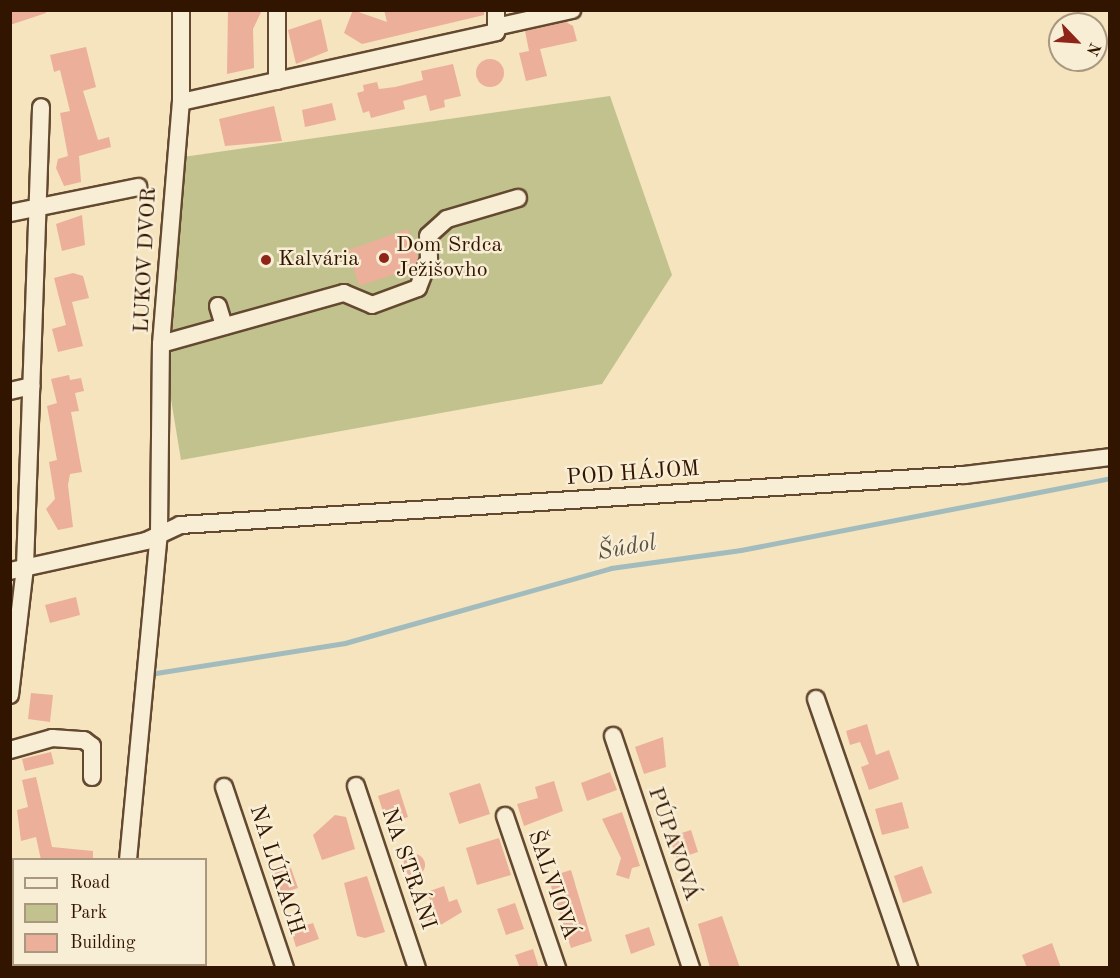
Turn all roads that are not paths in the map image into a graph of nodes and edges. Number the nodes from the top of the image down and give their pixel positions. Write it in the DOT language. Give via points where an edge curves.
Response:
graph roads {
  1 [pos="181,10"];
  2 [pos="277,10"];
  3 [pos="572,10"];
  4 [pos="498,18"];
  5 [pos="277,81"];
  6 [pos="181,102"];
  7 [pos="41,107"];
  8 [pos="138,187"];
  9 [pos="518,198"];
  10 [pos="38,206"];
  11 [pos="10,213"];
  12 [pos="218,306"];
  13 [pos="224,326"];
  14 [pos="161,344"];
  15 [pos="31,386"];
  16 [pos="10,391"];
  17 [pos="1110,457"];
  18 [pos="159,532"];
  19 [pos="18,569"];
  20 [pos="10,695"];
  21 [pos="816,699"];
  22 [pos="613,736"];
  23 [pos="10,750"];
  24 [pos="92,777"];
  25 [pos="356,786"];
  26 [pos="224,787"];
  27 [pos="506,816"];
  28 [pos="128,858"];
  29 [pos="285,968"];
  30 [pos="417,968"];
  31 [pos="556,968"];
  32 [pos="691,968"];
  33 [pos="909,968"];
  1 -- 6 [label="street, LUKOV DVOR"];
  2 -- 5 [label="street"];
  3 -- 4 [label="street"];
  4 -- 5 [label="street" via="496,32"];
  5 -- 6 [label="street"];
  6 -- 14 [label="street, LUKOV DVOR"];
  7 -- 10 [label="street"];
  8 -- 10 [label="street"];
  9 -- 13 [label="street, LUKOV DVOR" via="447,219 428,236 429,259 418,288 372,304 344,293"];
  10 -- 11 [label="street"];
  10 -- 15 [label="street"];
  12 -- 13 [label="street"];
  13 -- 14 [label="street, LUKOV DVOR"];
  14 -- 18 [label="street"];
  15 -- 16 [label="street"];
  15 -- 19 [label="street"];
  17 -- 18 [label="street, POD HÁJOM" via="964,475 180,525"];
  18 -- 19 [label="street, POD HÁJOM" via="146,541"];
  18 -- 28 [label="street"];
  19 -- 20 [label="street"];
  21 -- 33 [label="street"];
  22 -- 32 [label="street, PÚPAVOVÁ"];
  23 -- 24 [label="street" via="52,738 84,740 93,746"];
  25 -- 30 [label="street, NA STRÁNI"];
  26 -- 29 [label="street, NA LÚKACH"];
  27 -- 31 [label="street, ŠALVIOVÁ"];
}
